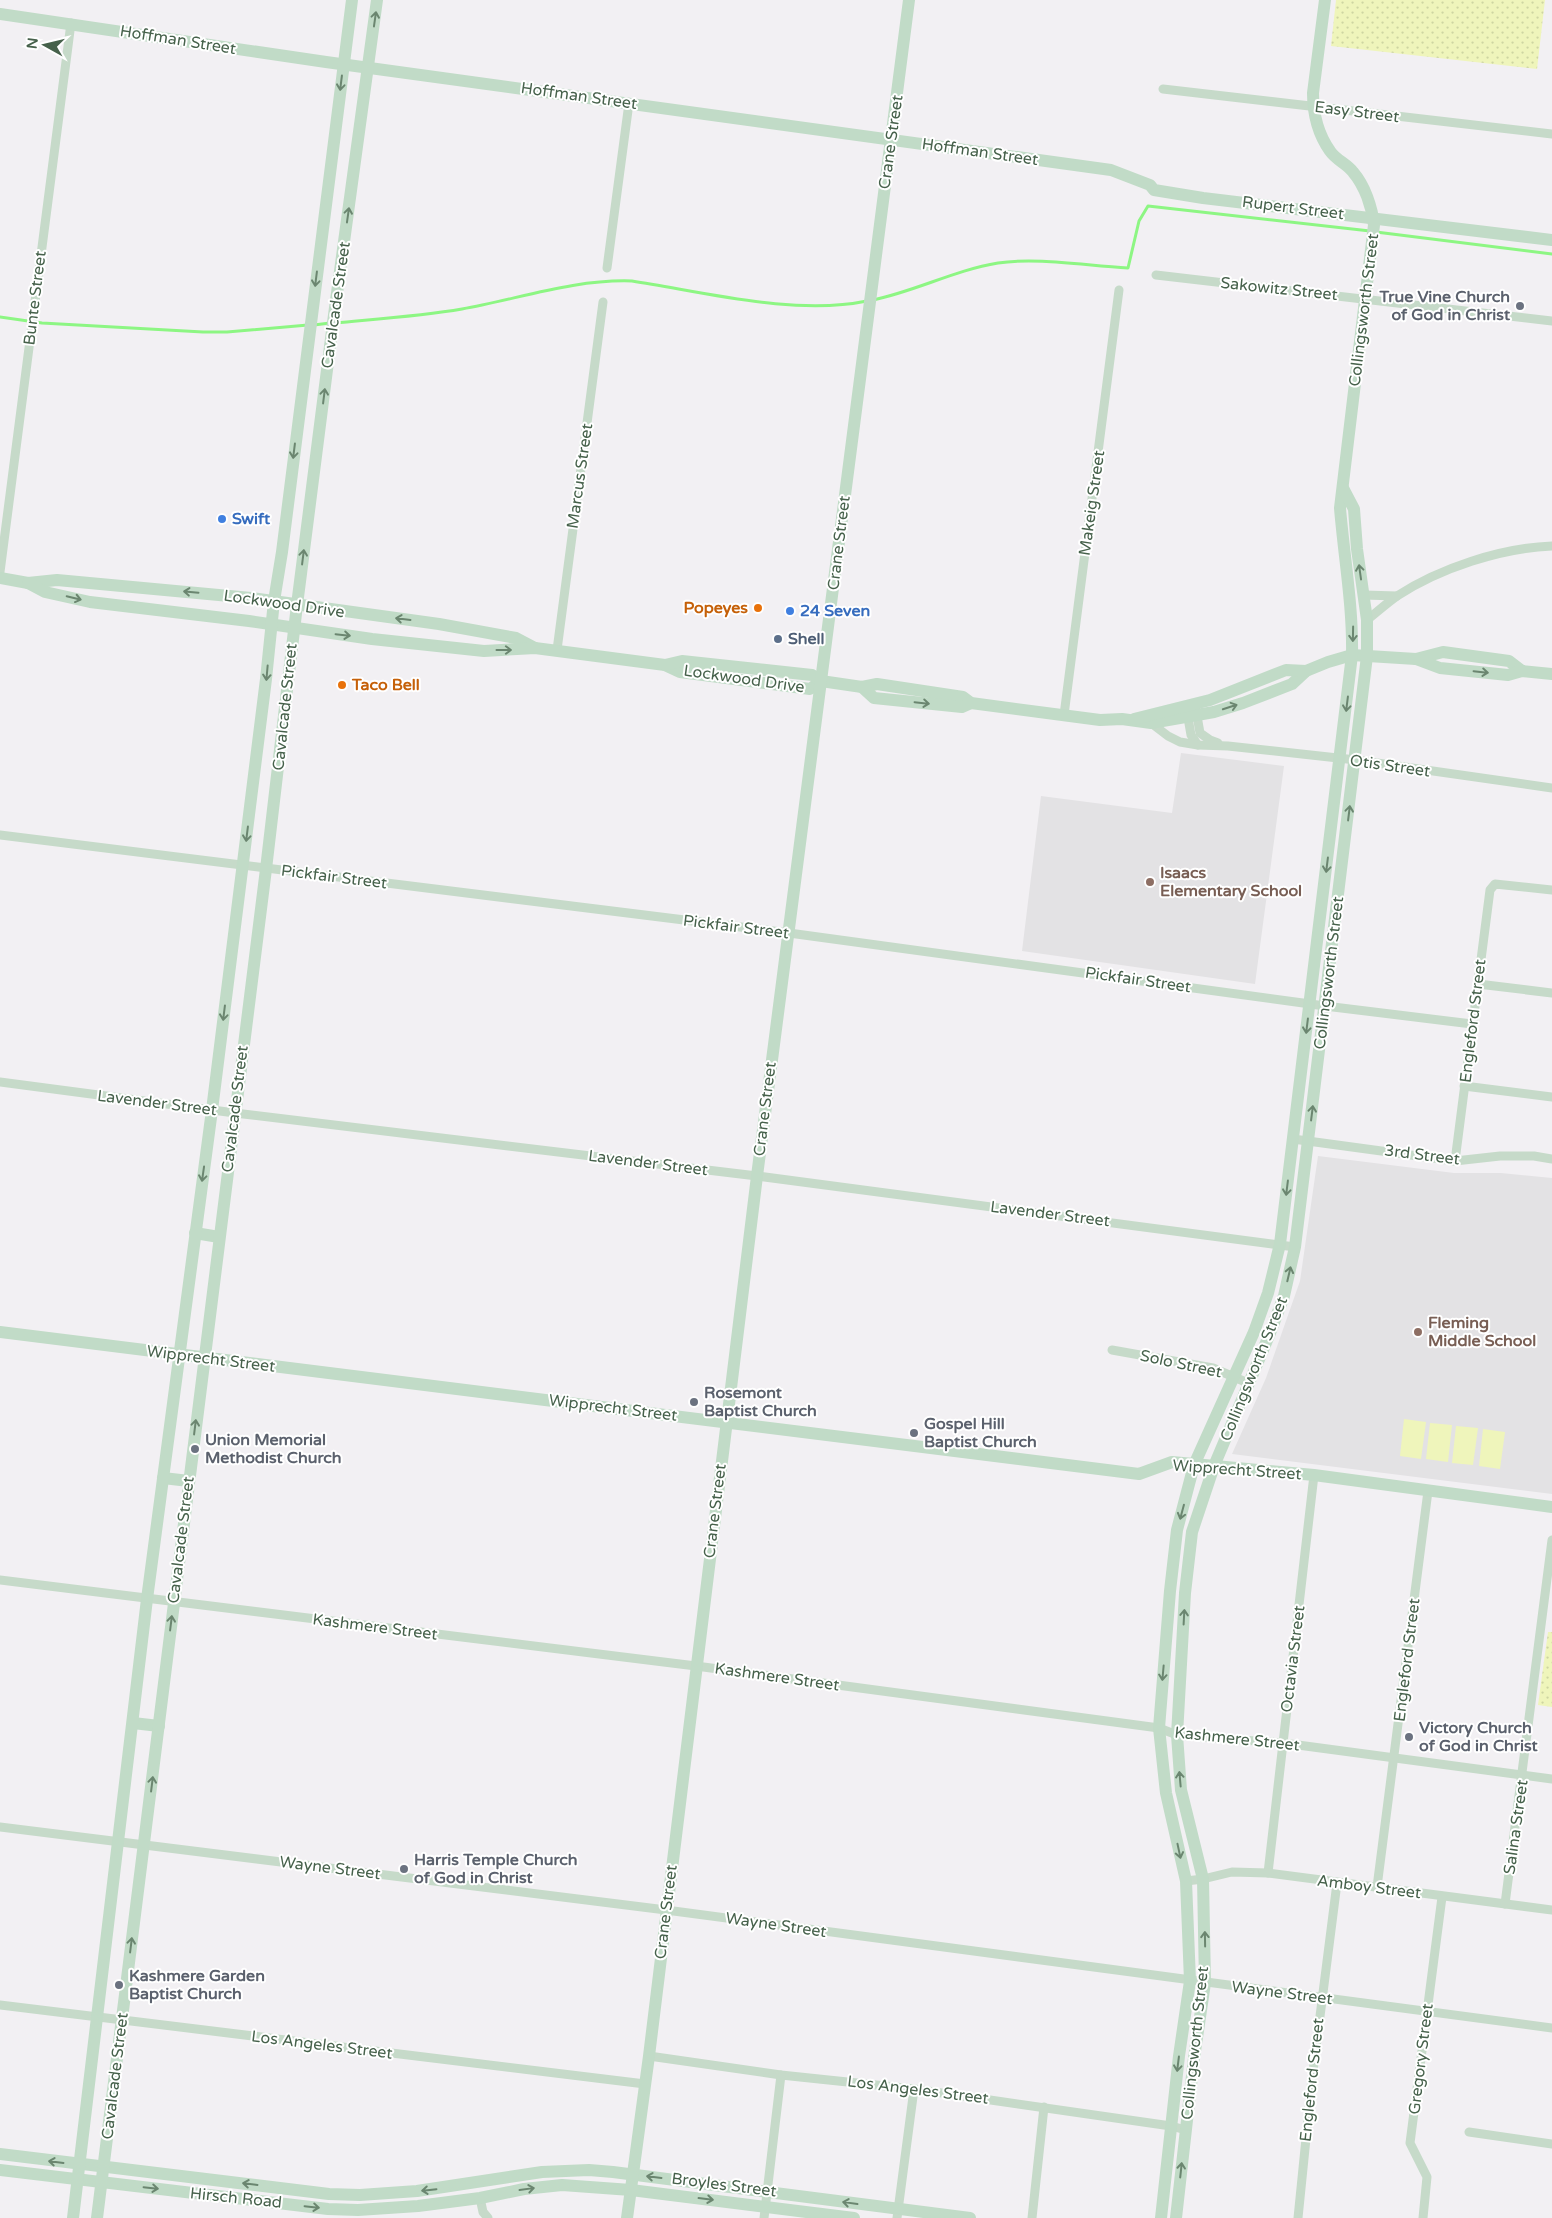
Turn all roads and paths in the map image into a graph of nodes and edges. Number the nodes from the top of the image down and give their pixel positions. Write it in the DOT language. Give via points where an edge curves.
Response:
graph roads {
  1 [pos="352,0"];
  2 [pos="377,0"];
  3 [pos="910,0"];
  4 [pos="1325,0"];
  5 [pos="0,14"];
  6 [pos="71,23"];
  7 [pos="343,64"];
  8 [pos="368,68"];
  9 [pos="1162,89"];
  10 [pos="629,103"];
  11 [pos="1313,107"];
  12 [pos="1552,134"];
  13 [pos="891,140"];
  14 [pos="1154,190"];
  15 [pos="1374,227"];
  16 [pos="1552,240"];
  17 [pos="320,249"];
  18 [pos="343,251"];
  19 [pos="607,268"];
  20 [pos="1156,275"];
  21 [pos="1119,290"];
  22 [pos="1365,299"];
  23 [pos="603,302"];
  24 [pos="1552,321"];
  25 [pos="298,423"];
  26 [pos="320,425"];
  27 [pos="1343,488"];
  28 [pos="1552,546"];
  29 [pos="0,572"];
  30 [pos="0,578"];
  31 [pos="28,583"];
  32 [pos="122,586"];
  33 [pos="1364,595"];
  34 [pos="1397,596"];
  35 [pos="274,601"];
  36 [pos="120,606"];
  37 [pos="297,606"];
  38 [pos="1367,620"];
  39 [pos="271,624"];
  40 [pos="439,624"];
  41 [pos="294,628"];
  42 [pos="432,646"];
  43 [pos="535,648"];
  44 [pos="557,650"];
  45 [pos="1352,656"];
  46 [pos="1367,656"];
  47 [pos="1552,674"];
  48 [pos="821,681"];
  49 [pos="1192,711"];
  50 [pos="1064,715"];
  51 [pos="1131,719"];
  52 [pos="1151,723"];
  53 [pos="1198,745"];
  54 [pos="1228,746"];
  55 [pos="1340,759"];
  56 [pos="1356,760"];
  57 [pos="1552,788"];
  58 [pos="0,835"];
  59 [pos="243,866"];
  60 [pos="266,869"];
  61 [pos="1552,890"];
  62 [pos="789,933"];
  63 [pos="1478,984"];
  64 [pos="228,988"];
  65 [pos="250,991"];
  66 [pos="1552,993"];
  67 [pos="1309,1004"];
  68 [pos="1325,1006"];
  69 [pos="1472,1024"];
  70 [pos="0,1082"];
  71 [pos="1464,1086"];
  72 [pos="1552,1097"];
  73 [pos="212,1110"];
  74 [pos="235,1113"];
  75 [pos="1293,1139"];
  76 [pos="1308,1141"];
  77 [pos="1552,1159"];
  78 [pos="1455,1160"];
  79 [pos="757,1176"];
  80 [pos="196,1232"];
  81 [pos="219,1237"];
  82 [pos="1280,1244"];
  83 [pos="1295,1247"];
  84 [pos="0,1332"];
  85 [pos="1112,1350"];
  86 [pos="179,1355"];
  87 [pos="204,1358"];
  88 [pos="1234,1376"];
  89 [pos="1248,1383"];
  90 [pos="726,1421"];
  91 [pos="1194,1465"];
  92 [pos="1214,1466"];
  93 [pos="1314,1476"];
  94 [pos="163,1478"];
  95 [pos="189,1481"];
  96 [pos="1428,1491"];
  97 [pos="1552,1507"];
  98 [pos="1552,1540"];
  99 [pos="0,1580"];
  100 [pos="147,1599"];
  101 [pos="174,1602"];
  102 [pos="696,1666"];
  103 [pos="133,1723"];
  104 [pos="159,1726"];
  105 [pos="1159,1728"];
  106 [pos="1176,1735"];
  107 [pos="1283,1743"];
  108 [pos="1394,1759"];
  109 [pos="1523,1775"];
  110 [pos="1552,1779"];
  111 [pos="0,1827"];
  112 [pos="119,1842"];
  113 [pos="144,1845"];
  114 [pos="1268,1873"];
  115 [pos="1203,1879"];
  116 [pos="1186,1881"];
  117 [pos="1337,1883"];
  118 [pos="1377,1887"];
  119 [pos="1442,1897"];
  120 [pos="1505,1904"];
  121 [pos="666,1910"];
  122 [pos="1552,1910"];
  123 [pos="1190,1981"];
  124 [pos="1205,1983"];
  125 [pos="1322,1998"];
  126 [pos="0,2005"];
  127 [pos="1427,2012"];
  128 [pos="97,2017"];
  129 [pos="121,2021"];
  130 [pos="1552,2028"];
  131 [pos="649,2056"];
  132 [pos="781,2075"];
  133 [pos="645,2084"];
  134 [pos="914,2089"];
  135 [pos="1044,2107"];
  136 [pos="1171,2126"];
  137 [pos="1186,2130"];
  138 [pos="1469,2132"];
  139 [pos="1552,2144"];
  140 [pos="0,2154"];
  141 [pos="81,2165"];
  142 [pos="104,2168"];
  143 [pos="0,2170"];
  144 [pos="633,2174"];
  145 [pos="79,2181"];
  146 [pos="102,2183"];
  147 [pos="477,2183"];
  148 [pos="631,2190"];
  149 [pos="767,2190"];
  150 [pos="360,2195"];
  151 [pos="480,2198"];
  152 [pos="765,2212"];
  153 [pos="357,2214"];
  154 [pos="898,2214"];
  155 [pos="73,2218"];
  156 [pos="97,2218"];
  157 [pos="488,2218"];
  158 [pos="627,2218"];
  159 [pos="854,2218"];
  160 [pos="970,2218"];
  161 [pos="1032,2218"];
  162 [pos="1160,2218"];
  163 [pos="1176,2218"];
  164 [pos="1298,2218"];
  165 [pos="1423,2218"];
  1 -- 7 [label="main road, Cavalcade Street"];
  8 -- 2 [label="main road, Cavalcade Street, one-way"];
  3 -- 13 [label="main road, Crane Street"];
  4 -- 11 [label="main road, Collingsworth Street"];
  5 -- 6 [label="main road, Hoffman Street"];
  6 -- 7 [label="main road, Hoffman Street"];
  6 -- 29 [label="street, Bunte Street"];
  7 -- 8 [label="main road, Hoffman Street"];
  7 -- 17 [label="main road, Cavalcade Street, one-way"];
  8 -- 10 [label="main road, Hoffman Street"];
  18 -- 8 [label="main road, Cavalcade Street, one-way"];
  9 -- 11 [label="street, Easy Street"];
  10 -- 13 [label="main road, Hoffman Street"];
  10 -- 19 [label="street"];
  11 -- 12 [label="street, Easy Street"];
  11 -- 15 [label="main road, Collingsworth Street" via="1318,130 1331,153 1353,172 1367,196"];
  13 -- 14 [label="main road, Hoffman Street" via="1111,170 1150,185"];
  13 -- 48 [label="main road, Crane Street"];
  14 -- 15 [label="main road, Rupert Street"];
  15 -- 16 [label="main road, Rupert Street"];
  15 -- 22 [label="main road, Collingsworth Street"];
  17 -- 18 [label="main road"];
  17 -- 25 [label="main road, Cavalcade Street, one-way"];
  26 -- 18 [label="main road, Cavalcade Street, one-way"];
  20 -- 22 [label="street, Sakowitz Street"];
  21 -- 50 [label="street, Makeig Street"];
  22 -- 24 [label="street, Sakowitz Street"];
  22 -- 27 [label="main road, Collingsworth Street"];
  23 -- 44 [label="street, Marcus Street"];
  25 -- 26 [label="main road"];
  25 -- 35 [label="main road, Cavalcade Street, one-way"];
  37 -- 26 [label="main road, Cavalcade Street, one-way"];
  33 -- 27 [label="main road, Collingsworth Street, one-way" via="1354,509"];
  27 -- 45 [label="main road, Collingsworth Street, one-way" via="1340,508 1353,621"];
  28 -- 34 [label="street" via="1489,556 1432,577"];
  30 -- 31 [label="main road, Lockwood Drive"];
  31 -- 32 [label="main road, Lockwood Drive" via="57,580"];
  31 -- 36 [label="main road, Lockwood Drive, one-way" via="45,592"];
  35 -- 32 [label="main road, Lockwood Drive, one-way"];
  32 -- 36 [label="main road"];
  33 -- 34 [label="street"];
  33 -- 38 [label="main road, Collingsworth Street"];
  34 -- 38 [label="street"];
  35 -- 37 [label="main road, Lockwood Drive"];
  35 -- 39 [label="main road, Cavalcade Street"];
  36 -- 39 [label="main road, Lockwood Drive"];
  40 -- 37 [label="main road, Lockwood Drive, one-way"];
  37 -- 41 [label="main road, Cavalcade Street"];
  38 -- 46 [label="main road, Collingsworth Street"];
  39 -- 41 [label="main road, Lockwood Drive"];
  39 -- 59 [label="main road, Cavalcade Street, one-way"];
  40 -- 42 [label="main road"];
  40 -- 43 [label="main road, Lockwood Drive" via="516,638"];
  41 -- 42 [label="main road, Lockwood Drive, one-way"];
  41 -- 60 [label="main road, Cavalcade Street"];
  42 -- 43 [label="main road, Lockwood Drive, one-way" via="484,651"];
  43 -- 44 [label="main road, Lockwood Drive"];
  44 -- 48 [label="main road, Lockwood Drive" via="665,665 682,660 812,675"];
  45 -- 46 [label="main road, Lockwood Drive"];
  45 -- 49 [label="main road, Lockwood Drive" via="1306,671 1286,670"];
  45 -- 55 [label="main road, Collingsworth Street, one-way"];
  46 -- 47 [label="main road, Lockwood Drive" via="1416,659 1440,668 1508,675 1522,671"];
  46 -- 56 [label="main road, Collingsworth Street"];
  48 -- 50 [label="main road, Lockwood Drive" via="862,687 874,698 962,707 971,702"];
  48 -- 62 [label="main road, Crane Street"];
  49 -- 51 [label="main road, Lockwood Drive"];
  49 -- 52 [label="main road, Lockwood Drive"];
  49 -- 53 [label="street" via="1192,735"];
  49 -- 54 [label="street, Otis Street" via="1200,733"];
  50 -- 51 [label="main road, Lockwood Drive" via="1100,720"];
  51 -- 52 [label="main road, Lockwood Drive"];
  52 -- 53 [label="street, Otis Street" via="1180,742"];
  53 -- 54 [label="street, Otis Street"];
  54 -- 55 [label="street, Otis Street"];
  55 -- 56 [label="street, Otis Street"];
  55 -- 67 [label="main road, Collingsworth Street, one-way"];
  56 -- 57 [label="street, Otis Street"];
  68 -- 56 [label="main road, Collingsworth Street, one-way"];
  58 -- 59 [label="street, Pickfair Street"];
  59 -- 60 [label="street, Pickfair Street"];
  59 -- 64 [label="main road, Cavalcade Street"];
  60 -- 62 [label="street, Pickfair Street"];
  60 -- 65 [label="main road, Cavalcade Street"];
  61 -- 63 [label="street, Engleford Street" via="1495,884 1490,890"];
  62 -- 67 [label="street, Pickfair Street"];
  62 -- 79 [label="main road, Crane Street"];
  63 -- 66 [label="street"];
  63 -- 69 [label="street, Engleford Street"];
  64 -- 65 [label="main road"];
  64 -- 73 [label="main road, Cavalcade Street, one-way"];
  65 -- 74 [label="main road, Cavalcade Street"];
  67 -- 68 [label="street, Pickfair Street"];
  67 -- 75 [label="main road, Collingsworth Street, one-way"];
  68 -- 69 [label="street, Pickfair Street"];
  76 -- 68 [label="main road, Collingsworth Street, one-way"];
  69 -- 71 [label="street, Engleford Street"];
  70 -- 73 [label="street, Lavender Street"];
  71 -- 72 [label="street"];
  71 -- 78 [label="street, Engleford Street"];
  73 -- 74 [label="street, Lavender Street"];
  73 -- 80 [label="main road, Cavalcade Street, one-way"];
  74 -- 79 [label="street, Lavender Street"];
  74 -- 81 [label="main road, Cavalcade Street"];
  75 -- 76 [label="street, 3rd Street"];
  75 -- 82 [label="main road, Collingsworth Street, one-way"];
  76 -- 78 [label="street, 3rd Street"];
  76 -- 83 [label="main road, Collingsworth Street"];
  77 -- 78 [label="street, 3rd Street" via="1500,1156"];
  79 -- 82 [label="street, Lavender Street"];
  79 -- 90 [label="main road, Crane Street"];
  80 -- 81 [label="main road"];
  80 -- 86 [label="main road, Cavalcade Street"];
  81 -- 87 [label="main road, Cavalcade Street"];
  82 -- 83 [label="street, Lavender Street"];
  82 -- 88 [label="main road, Collingsworth Street" via="1268,1293"];
  89 -- 83 [label="main road, Collingsworth Street, one-way" via="1284,1296"];
  84 -- 86 [label="main road, Wipprecht Street"];
  85 -- 88 [label="street, Solo Street" via="1213,1368"];
  86 -- 87 [label="main road, Wipprecht Street"];
  86 -- 94 [label="main road, Cavalcade Street"];
  87 -- 90 [label="main road, Wipprecht Street"];
  95 -- 87 [label="main road, Cavalcade Street, one-way"];
  88 -- 89 [label="street, Solo Street"];
  88 -- 91 [label="main road, Collingsworth Street"];
  89 -- 92 [label="main road, Collingsworth Street"];
  90 -- 91 [label="main road, Wipprecht Street" via="1140,1474 1172,1462"];
  90 -- 102 [label="main road, Crane Street"];
  91 -- 92 [label="main road, Wipprecht Street"];
  91 -- 105 [label="main road, Collingsworth Street, one-way" via="1177,1530"];
  92 -- 93 [label="main road, Wipprecht Street"];
  106 -- 92 [label="main road, Collingsworth Street, one-way" via="1192,1532"];
  93 -- 96 [label="main road, Wipprecht Street"];
  93 -- 107 [label="street, Octavia Street"];
  94 -- 95 [label="main road"];
  94 -- 100 [label="main road, Cavalcade Street"];
  95 -- 101 [label="main road, Cavalcade Street"];
  96 -- 97 [label="main road, Wipprecht Street"];
  96 -- 108 [label="street, Engleford Street"];
  98 -- 109 [label="street, Salina Street"];
  99 -- 100 [label="street, Kashmere Street"];
  100 -- 101 [label="street, Kashmere Street"];
  100 -- 103 [label="main road, Cavalcade Street"];
  101 -- 102 [label="street, Kashmere Street"];
  104 -- 101 [label="main road, Cavalcade Street, one-way"];
  102 -- 105 [label="street, Kashmere Street"];
  102 -- 121 [label="main road, Crane Street"];
  103 -- 104 [label="main road"];
  103 -- 112 [label="main road, Cavalcade Street"];
  113 -- 104 [label="main road, Cavalcade Street, one-way"];
  105 -- 106 [label="street, Kashmere Street"];
  105 -- 116 [label="main road, Collingsworth Street, one-way" via="1166,1793"];
  106 -- 107 [label="street, Kashmere Street"];
  115 -- 106 [label="main road, Collingsworth Street, one-way" via="1181,1790"];
  107 -- 108 [label="street, Kashmere Street"];
  107 -- 114 [label="street, Octavia Street"];
  108 -- 109 [label="street, Kashmere Street"];
  108 -- 118 [label="street, Engleford Street"];
  109 -- 110 [label="street, Kashmere Street"];
  109 -- 120 [label="street, Salina Street"];
  111 -- 112 [label="street, Wayne Street"];
  112 -- 113 [label="street, Wayne Street"];
  112 -- 128 [label="main road, Cavalcade Street"];
  113 -- 121 [label="street, Wayne Street"];
  129 -- 113 [label="main road, Cavalcade Street, one-way"];
  114 -- 115 [label="street, Amboy Street" via="1232,1872"];
  114 -- 117 [label="street, Amboy Street"];
  115 -- 116 [label="street, Amboy Street"];
  124 -- 115 [label="main road, Collingsworth Street, one-way"];
  116 -- 123 [label="main road, Collingsworth Street"];
  117 -- 118 [label="street, Amboy Street"];
  117 -- 125 [label="street, Engleford Street"];
  118 -- 119 [label="street, Amboy Street"];
  119 -- 120 [label="street, Amboy Street"];
  119 -- 127 [label="street, Gregory Street"];
  120 -- 122 [label="street, Amboy Street"];
  121 -- 123 [label="street, Wayne Street"];
  121 -- 131 [label="main road, Crane Street"];
  123 -- 124 [label="street, Wayne Street"];
  123 -- 136 [label="main road, Collingsworth Street, one-way"];
  124 -- 125 [label="street, Wayne Street"];
  124 -- 137 [label="main road, Collingsworth Street"];
  125 -- 127 [label="street, Wayne Street"];
  125 -- 164 [label="street, Engleford Street"];
  126 -- 128 [label="street, Los Angeles Street"];
  127 -- 130 [label="street, Wayne Street"];
  127 -- 165 [label="street, Gregory Street" via="1410,2144 1427,2177"];
  128 -- 129 [label="street, Los Angeles Street"];
  128 -- 141 [label="main road, Cavalcade Street"];
  129 -- 133 [label="street, Los Angeles Street"];
  129 -- 142 [label="main road, Cavalcade Street"];
  131 -- 132 [label="street, Los Angeles Street"];
  131 -- 133 [label="main road, Crane Street"];
  132 -- 134 [label="street, Los Angeles Street"];
  132 -- 149 [label="street"];
  133 -- 144 [label="main road, Crane Street"];
  134 -- 135 [label="street, Los Angeles Street"];
  134 -- 154 [label="street"];
  135 -- 136 [label="street, Los Angeles Street"];
  135 -- 161 [label="street"];
  136 -- 137 [label="street, Los Angeles Street"];
  136 -- 162 [label="main road, Collingsworth Street"];
  163 -- 137 [label="main road, Collingsworth Street, one-way"];
  138 -- 139 [label="street"];
  141 -- 140 [label="main road, Hirsch Road, one-way"];
  141 -- 142 [label="main road, Hirsch Road"];
  141 -- 145 [label="main road, Cavalcade Street"];
  142 -- 146 [label="main road, Cavalcade Street"];
  150 -- 142 [label="main road, Hirsch Road, one-way"];
  143 -- 145 [label="main road, Hirsch Road"];
  144 -- 147 [label="main road, Broyles Street" via="562,2171"];
  144 -- 148 [label="main road, Crane Street"];
  149 -- 144 [label="main road, Broyles Street, one-way"];
  145 -- 146 [label="main road, Hirsch Road"];
  145 -- 155 [label="main road, Cavalcade Street"];
  146 -- 153 [label="main road, Hirsch Road, one-way"];
  146 -- 156 [label="main road, Cavalcade Street"];
  147 -- 150 [label="main road, Hirsch Road, one-way" via="434,2190"];
  151 -- 148 [label="main road, Broyles Street, one-way" via="562,2185"];
  148 -- 152 [label="main road, Broyles Street, one-way"];
  148 -- 158 [label="main road, Crane Street"];
  149 -- 152 [label="street"];
  154 -- 149 [label="main road, Broyles Street, one-way"];
  150 -- 153 [label="street"];
  151 -- 153 [label="main road, Hirsch Road"];
  151 -- 157 [label="street"];
  152 -- 159 [label="main road, Broyles Street"];
  154 -- 160 [label="main road, Broyles Street"];
}
